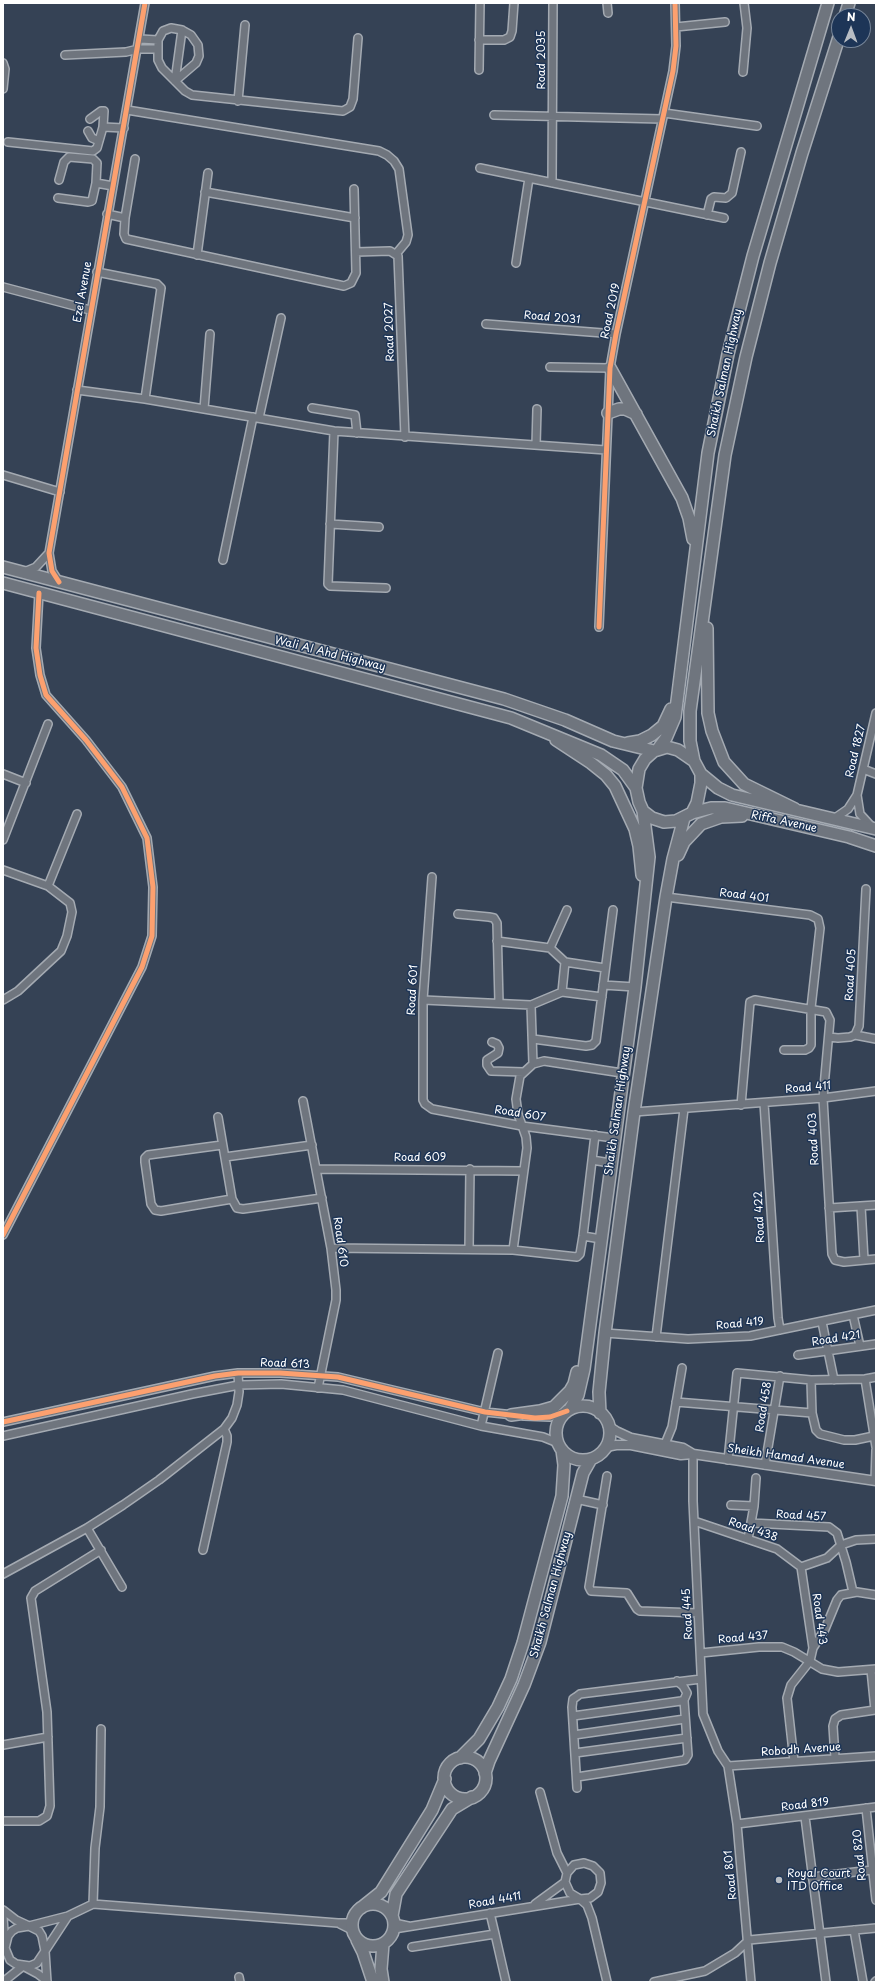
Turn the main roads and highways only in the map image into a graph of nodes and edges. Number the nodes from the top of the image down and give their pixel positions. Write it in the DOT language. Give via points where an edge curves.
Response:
graph roads {
  1 [pos="828,3"];
  2 [pos="835,48"];
  3 [pos="610,368"];
  4 [pos="608,413"];
  5 [pos="636,414"];
  6 [pos="695,552"];
  7 [pos="3,567"];
  8 [pos="43,578"];
  9 [pos="3,583"];
  10 [pos="707,592"];
  11 [pos="39,593"];
  12 [pos="681,678"];
  13 [pos="540,728"];
  14 [pos="613,741"];
  15 [pos="656,750"];
  16 [pos="694,761"];
  17 [pos="701,774"];
  18 [pos="636,788"];
  19 [pos="795,809"];
  20 [pos="643,811"];
  21 [pos="688,815"];
  22 [pos="747,815"];
  23 [pos="875,828"];
  24 [pos="876,846"];
  25 [pos="671,870"];
  26 [pos="645,894"];
  27 [pos="587,1348"];
  28 [pos="568,1410"];
  29 [pos="600,1413"];
  30 [pos="511,1415"];
  31 [pos="560,1447"];
  32 [pos="591,1459"];
  33 [pos="460,1758"];
  34 [pos="485,1773"];
  35 [pos="445,1779"];
  36 [pos="472,1797"];
  37 [pos="361,1908"];
  38 [pos="394,1923"];
  39 [pos="353,1930"];
  40 [pos="382,1944"];
  41 [pos="373,1982"];
  42 [pos="383,1982"];
  1 -- 6 [label="main road, Shaikh Salman Highway" via="752,256 732,334 708,453"];
  2 -- 10 [label="main road, Shaikh Salman Highway" via="770,263 745,364 725,455"];
  3 -- 5 [label="main road"];
  4 -- 5 [label="main road" via="625,409"];
  5 -- 6 [label="main road" via="682,498 689,518"];
  6 -- 12 [label="main road, Shaikh Salman Highway"];
  7 -- 8 [label="main road, Wali Al Ahd Highway"];
  8 -- 11 [label="main road"];
  8 -- 14 [label="main road, Wali Al Ahd Highway" via="504,699 565,720"];
  9 -- 11 [label="main road, Wali Al Ahd Highway"];
  10 -- 16 [label="main road, Shaikh Salman Highway" via="689,721"];
  10 -- 19 [label="main road" via="708,713 718,747 730,769 744,784"];
  11 -- 13 [label="main road, Wali Al Ahd Highway" via="511,718"];
  12 -- 14 [label="main road" via="670,715 663,726 640,741"];
  12 -- 15 [label="main road, Shaikh Salman Highway" via="673,724"];
  13 -- 18 [label="main road, Wali Al Ahd Highway" via="601,755 623,770"];
  13 -- 26 [label="main road" via="591,763 614,786 635,829"];
  14 -- 15 [label="main road, Wali Al Ahd Highway"];
  15 -- 16 [label="main road" via="673,748"];
  15 -- 18 [label="main road" via="645,759 639,769"];
  16 -- 17 [label="main road"];
  17 -- 19 [label="main road, Riffa Avenue" via="718,788 732,795"];
  17 -- 21 [label="main road" via="700,793"];
  18 -- 20 [label="main road"];
  19 -- 23 [label="main road, Riffa Avenue"];
  20 -- 21 [label="main road" via="652,818 664,822 676,821"];
  20 -- 26 [label="main road, Shaikh Salman Highway" via="649,857"];
  21 -- 22 [label="main road, Riffa Avenue" via="718,808"];
  21 -- 25 [label="main road, Shaikh Salman Highway"];
  22 -- 24 [label="main road, Riffa Avenue" via="776,819"];
  22 -- 25 [label="main road" via="721,817 701,824 684,842"];
  25 -- 29 [label="main road, Shaikh Salman Highway" via="634,1112 605,1333 599,1392"];
  26 -- 27 [label="main road, Shaikh Salman Highway"];
  27 -- 28 [label="main road, Shaikh Salman Highway" via="578,1395"];
  27 -- 30 [label="main road" via="578,1364 574,1384 560,1402 554,1407 540,1411"];
  28 -- 29 [label="main road" via="582,1406"];
  28 -- 31 [label="main road" via="558,1425"];
  29 -- 32 [label="main road" via="608,1426 609,1438 606,1447"];
  31 -- 32 [label="main road" via="568,1456 575,1459"];
  31 -- 33 [label="main road, Shaikh Salman Highway" via="564,1465 562,1496 523,1644 498,1707 479,1739"];
  32 -- 34 [label="main road, Shaikh Salman Highway" via="583,1473 540,1642"];
  33 -- 34 [label="main road" via="476,1760 482,1765"];
  33 -- 35 [label="main road" via="449,1766"];
  34 -- 36 [label="main road" via="485,1786"];
  35 -- 36 [label="main road" via="446,1787 451,1793 465,1799"];
  35 -- 37 [label="main road" via="432,1810 381,1892"];
  36 -- 38 [label="main road" via="452,1809 396,1894"];
  37 -- 38 [label="main road" via="375,1904 382,1906"];
  37 -- 39 [label="main road" via="353,1917"];
  38 -- 40 [label="main road" via="392,1936"];
  39 -- 40 [label="main road" via="364,1944"];
  39 -- 41 [label="main road"];
  40 -- 42 [label="main road"];
}
